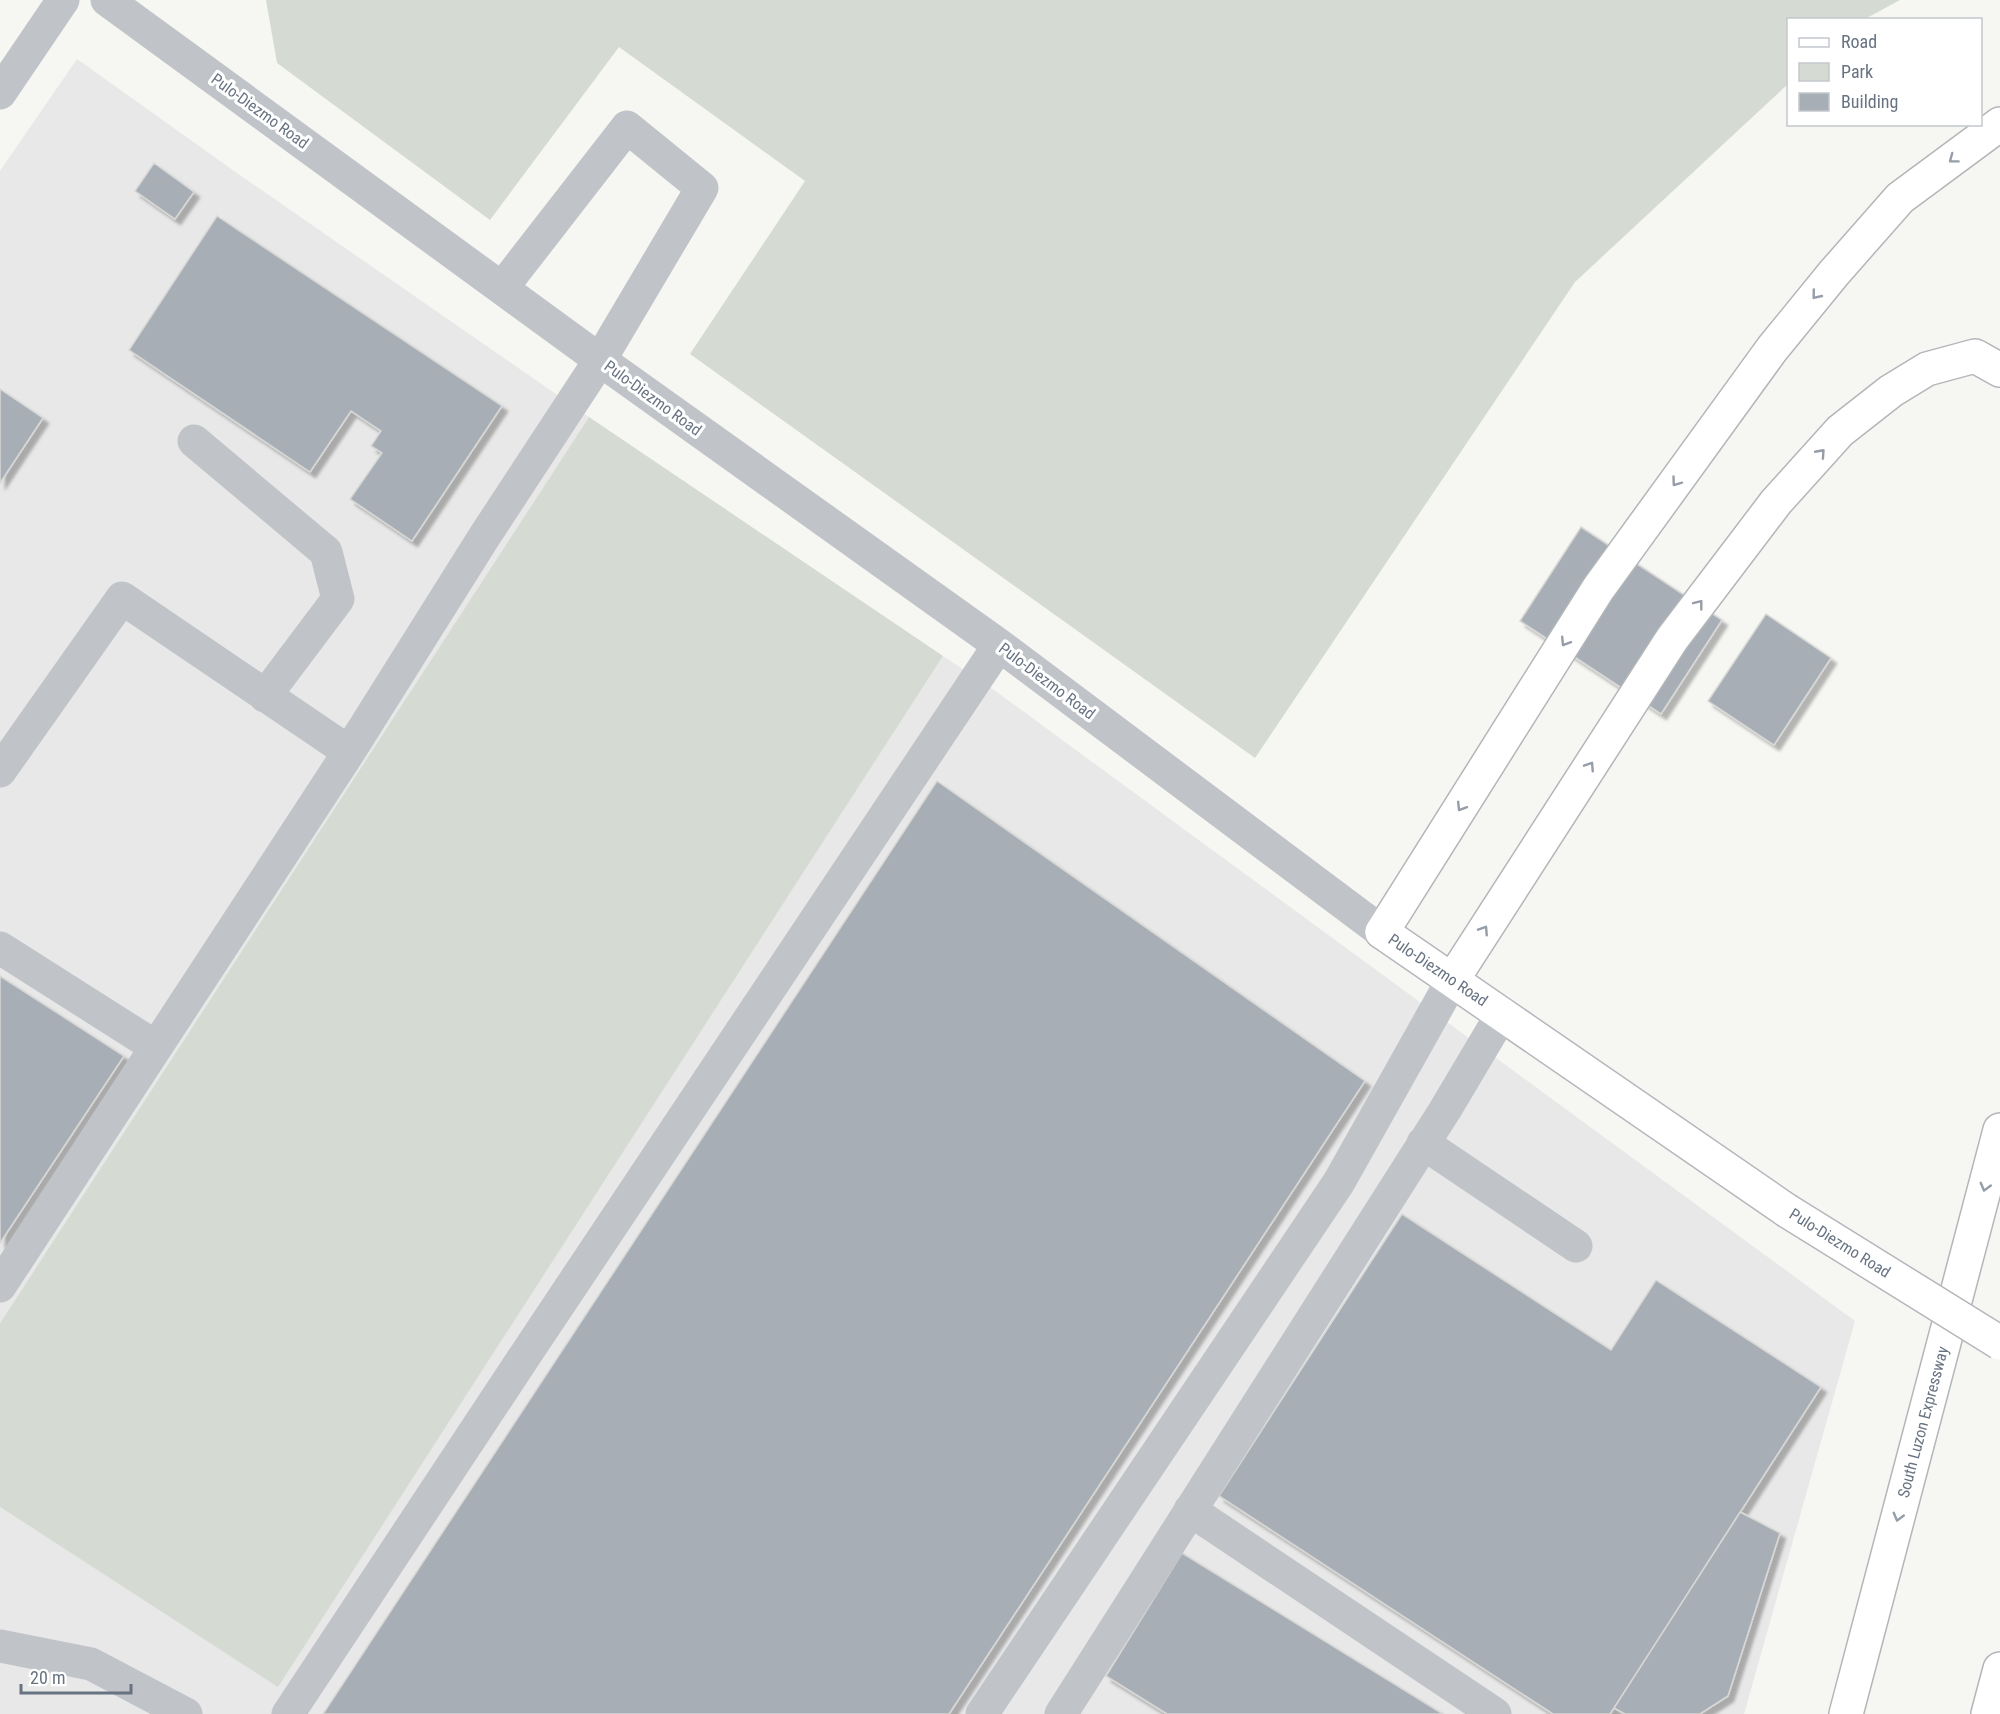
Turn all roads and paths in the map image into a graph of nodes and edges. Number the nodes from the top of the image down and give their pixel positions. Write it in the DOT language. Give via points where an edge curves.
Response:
graph roads {
  1 [pos="63,0"];
  2 [pos="108,0"];
  3 [pos="0,93"];
  4 [pos="2000,124"];
  5 [pos="502,288"];
  6 [pos="600,360"];
  7 [pos="2000,370"];
  8 [pos="194,441"];
  9 [pos="999,645"];
  10 [pos="265,696"];
  11 [pos="349,752"];
  12 [pos="0,771"];
  13 [pos="1382,932"];
  14 [pos="0,948"];
  15 [pos="1453,979"];
  16 [pos="1502,1014"];
  17 [pos="156,1047"];
  18 [pos="2000,1130"];
  19 [pos="1423,1143"];
  20 [pos="1576,1246"];
  21 [pos="0,1286"];
  22 [pos="2000,1343"];
  23 [pos="1190,1510"];
  24 [pos="0,1646"];
  25 [pos="2000,1669"];
  26 [pos="186,1714"];
  27 [pos="288,1714"];
  28 [pos="982,1714"];
  29 [pos="1061,1714"];
  30 [pos="1495,1714"];
  31 [pos="1846,1714"];
  32 [pos="1988,1714"];
  1 -- 3 [label="street"];
  2 -- 5 [label="street, Pulo-Diezmo Road"];
  4 -- 13 [label="main road, one-way" via="1900,198 1772,349 1598,589"];
  5 -- 6 [label="street, Pulo-Diezmo Road"];
  5 -- 6 [label="street" via="627,127 702,188"];
  6 -- 9 [label="street, Pulo-Diezmo Road"];
  6 -- 11 [label="street"];
  15 -- 7 [label="main road, one-way" via="1672,639 1776,502 1840,431 1891,391 1928,369 1975,356"];
  8 -- 10 [label="street" via="326,552 338,599"];
  9 -- 13 [label="street, Pulo-Diezmo Road"];
  9 -- 27 [label="street"];
  10 -- 11 [label="street"];
  10 -- 12 [label="street" via="122,598"];
  11 -- 17 [label="street"];
  13 -- 15 [label="main road, Pulo-Diezmo Road"];
  14 -- 17 [label="street"];
  15 -- 16 [label="main road, Pulo-Diezmo Road"];
  15 -- 28 [label="street" via="1339,1182"];
  16 -- 19 [label="street"];
  16 -- 22 [label="main road, Pulo-Diezmo Road, bridge" via="1786,1210"];
  17 -- 21 [label="street"];
  18 -- 31 [label="main road, South Luzon Expressway, one-way"];
  19 -- 20 [label="street"];
  19 -- 23 [label="street"];
  23 -- 29 [label="street"];
  23 -- 30 [label="street"];
  24 -- 26 [label="street" via="91,1664"];
  25 -- 32 [label="main road"];
}
